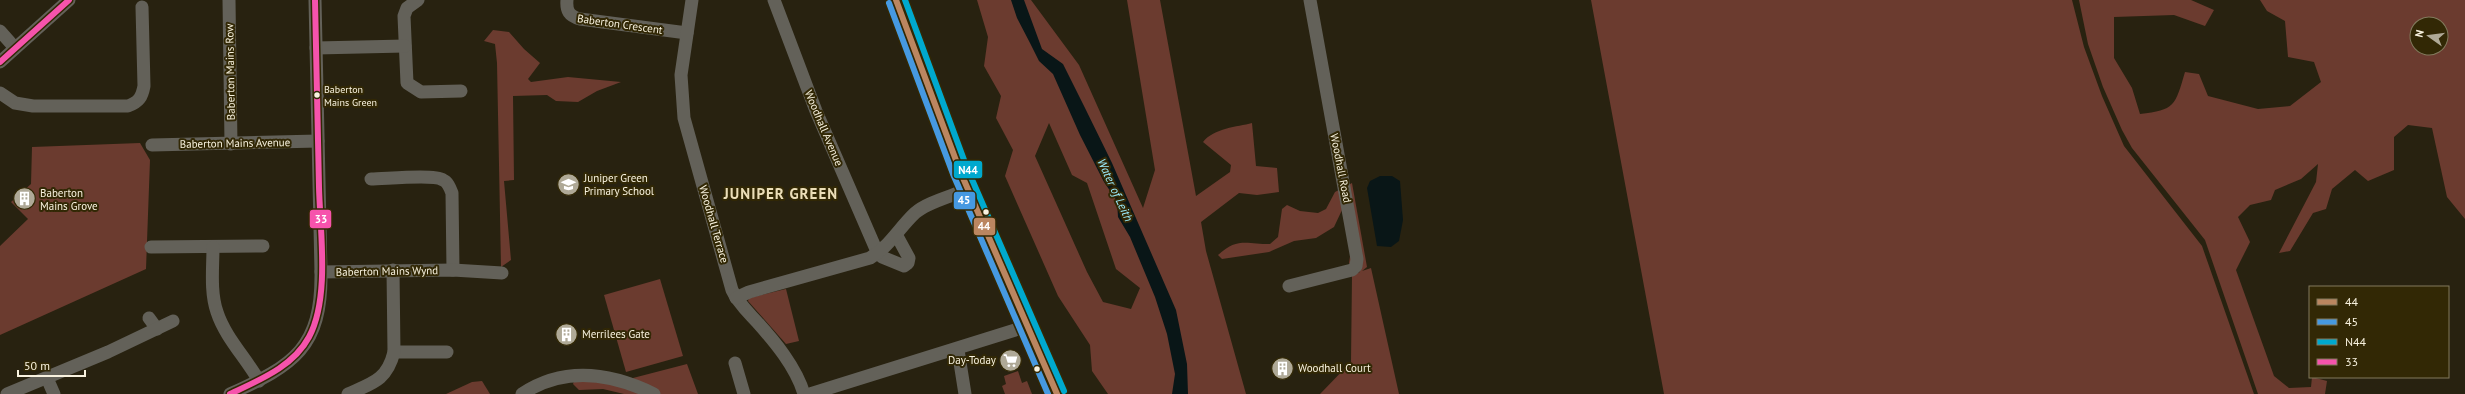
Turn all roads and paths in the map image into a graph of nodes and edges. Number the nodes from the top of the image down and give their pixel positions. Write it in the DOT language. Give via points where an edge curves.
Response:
graph roads {
  1 [pos="69,0"];
  2 [pos="229,0"];
  3 [pos="315,0"];
  4 [pos="418,0"];
  5 [pos="566,0"];
  6 [pos="692,0"];
  7 [pos="774,0"];
  8 [pos="896,0"];
  9 [pos="1310,0"];
  10 [pos="142,7"];
  11 [pos="0,31"];
  12 [pos="687,33"];
  13 [pos="405,46"];
  14 [pos="15,48"];
  15 [pos="316,48"];
  16 [pos="0,62"];
  17 [pos="0,93"];
  18 [pos="453,95"];
  19 [pos="318,141"];
  20 [pos="231,144"];
  21 [pos="152,145"];
  22 [pos="371,179"];
  23 [pos="968,189"];
  24 [pos="897,236"];
  25 [pos="151,247"];
  26 [pos="213,247"];
  27 [pos="258,249"];
  28 [pos="879,253"];
  29 [pos="393,270"];
  30 [pos="453,270"];
  31 [pos="321,272"];
  32 [pos="502,273"];
  33 [pos="1289,286"];
  34 [pos="736,298"];
  35 [pos="149,318"];
  36 [pos="173,321"];
  37 [pos="1028,326"];
  38 [pos="157,329"];
  39 [pos="958,350"];
  40 [pos="394,352"];
  41 [pos="447,352"];
  42 [pos="735,362"];
  43 [pos="47,378"];
  44 [pos="260,381"];
  45 [pos="7,394"];
  46 [pos="54,394"];
  47 [pos="230,394"];
  48 [pos="348,394"];
  49 [pos="522,394"];
  50 [pos="654,394"];
  51 [pos="744,394"];
  52 [pos="804,394"];
  53 [pos="810,394"];
  54 [pos="965,394"];
  55 [pos="1057,394"];
  1 -- 14 [label="street"];
  2 -- 20 [label="street, Baberton Mains Row"];
  3 -- 15 [label="street"];
  4 -- 13 [label="street" via="407,8 404,16"];
  5 -- 12 [label="street, Baberton Crescent" via="570,15 580,19"];
  6 -- 12 [label="street, Woodhall Terrace"];
  7 -- 28 [label="street, Woodhall Avenue" via="816,111"];
  8 -- 23 [label="main road"];
  9 -- 33 [label="street, Woodhall Road" via="1357,259 1352,270"];
  10 -- 17 [label="street" via="144,86 143,94 135,104 33,106 15,103"];
  11 -- 14 [label="street"];
  12 -- 34 [label="street, Woodhall Terrace" via="682,75 684,118"];
  13 -- 15 [label="street"];
  13 -- 18 [label="street" via="407,83 421,92"];
  14 -- 16 [label="street"];
  15 -- 19 [label="street"];
  19 -- 20 [label="street, Baberton Mains Avenue"];
  19 -- 31 [label="street"];
  20 -- 21 [label="street, Baberton Mains Avenue"];
  22 -- 30 [label="street, Baberton Mains Wynd" via="432,178 446,183 452,193"];
  23 -- 24 [label="street" via="916,212"];
  23 -- 37 [label="main road"];
  24 -- 28 [label="street"];
  24 -- 28 [label="street" via="909,258 907,265 899,266"];
  25 -- 26 [label="street"];
  26 -- 27 [label="street"];
  26 -- 44 [label="street" via="216,311"];
  28 -- 34 [label="street" via="870,258 749,292"];
  29 -- 30 [label="street, Baberton Mains Wynd"];
  29 -- 31 [label="street, Baberton Mains Wynd"];
  29 -- 40 [label="street"];
  30 -- 32 [label="street, Baberton Mains Wynd"];
  31 -- 44 [label="street" via="319,310 308,340 288,364"];
  34 -- 52 [label="street, Woodhall Terrace" via="776,345"];
  35 -- 38 [label="street"];
  36 -- 38 [label="street"];
  37 -- 39 [label="street"];
  37 -- 55 [label="main road"];
  38 -- 43 [label="street"];
  39 -- 53 [label="street"];
  39 -- 54 [label="street"];
  40 -- 41 [label="street"];
  40 -- 48 [label="street" via="391,364 379,380"];
  42 -- 51 [label="street"];
  43 -- 45 [label="street"];
  43 -- 46 [label="street"];
  44 -- 47 [label="street"];
  49 -- 50 [label="street" via="541,383 574,374 628,382"];
}
